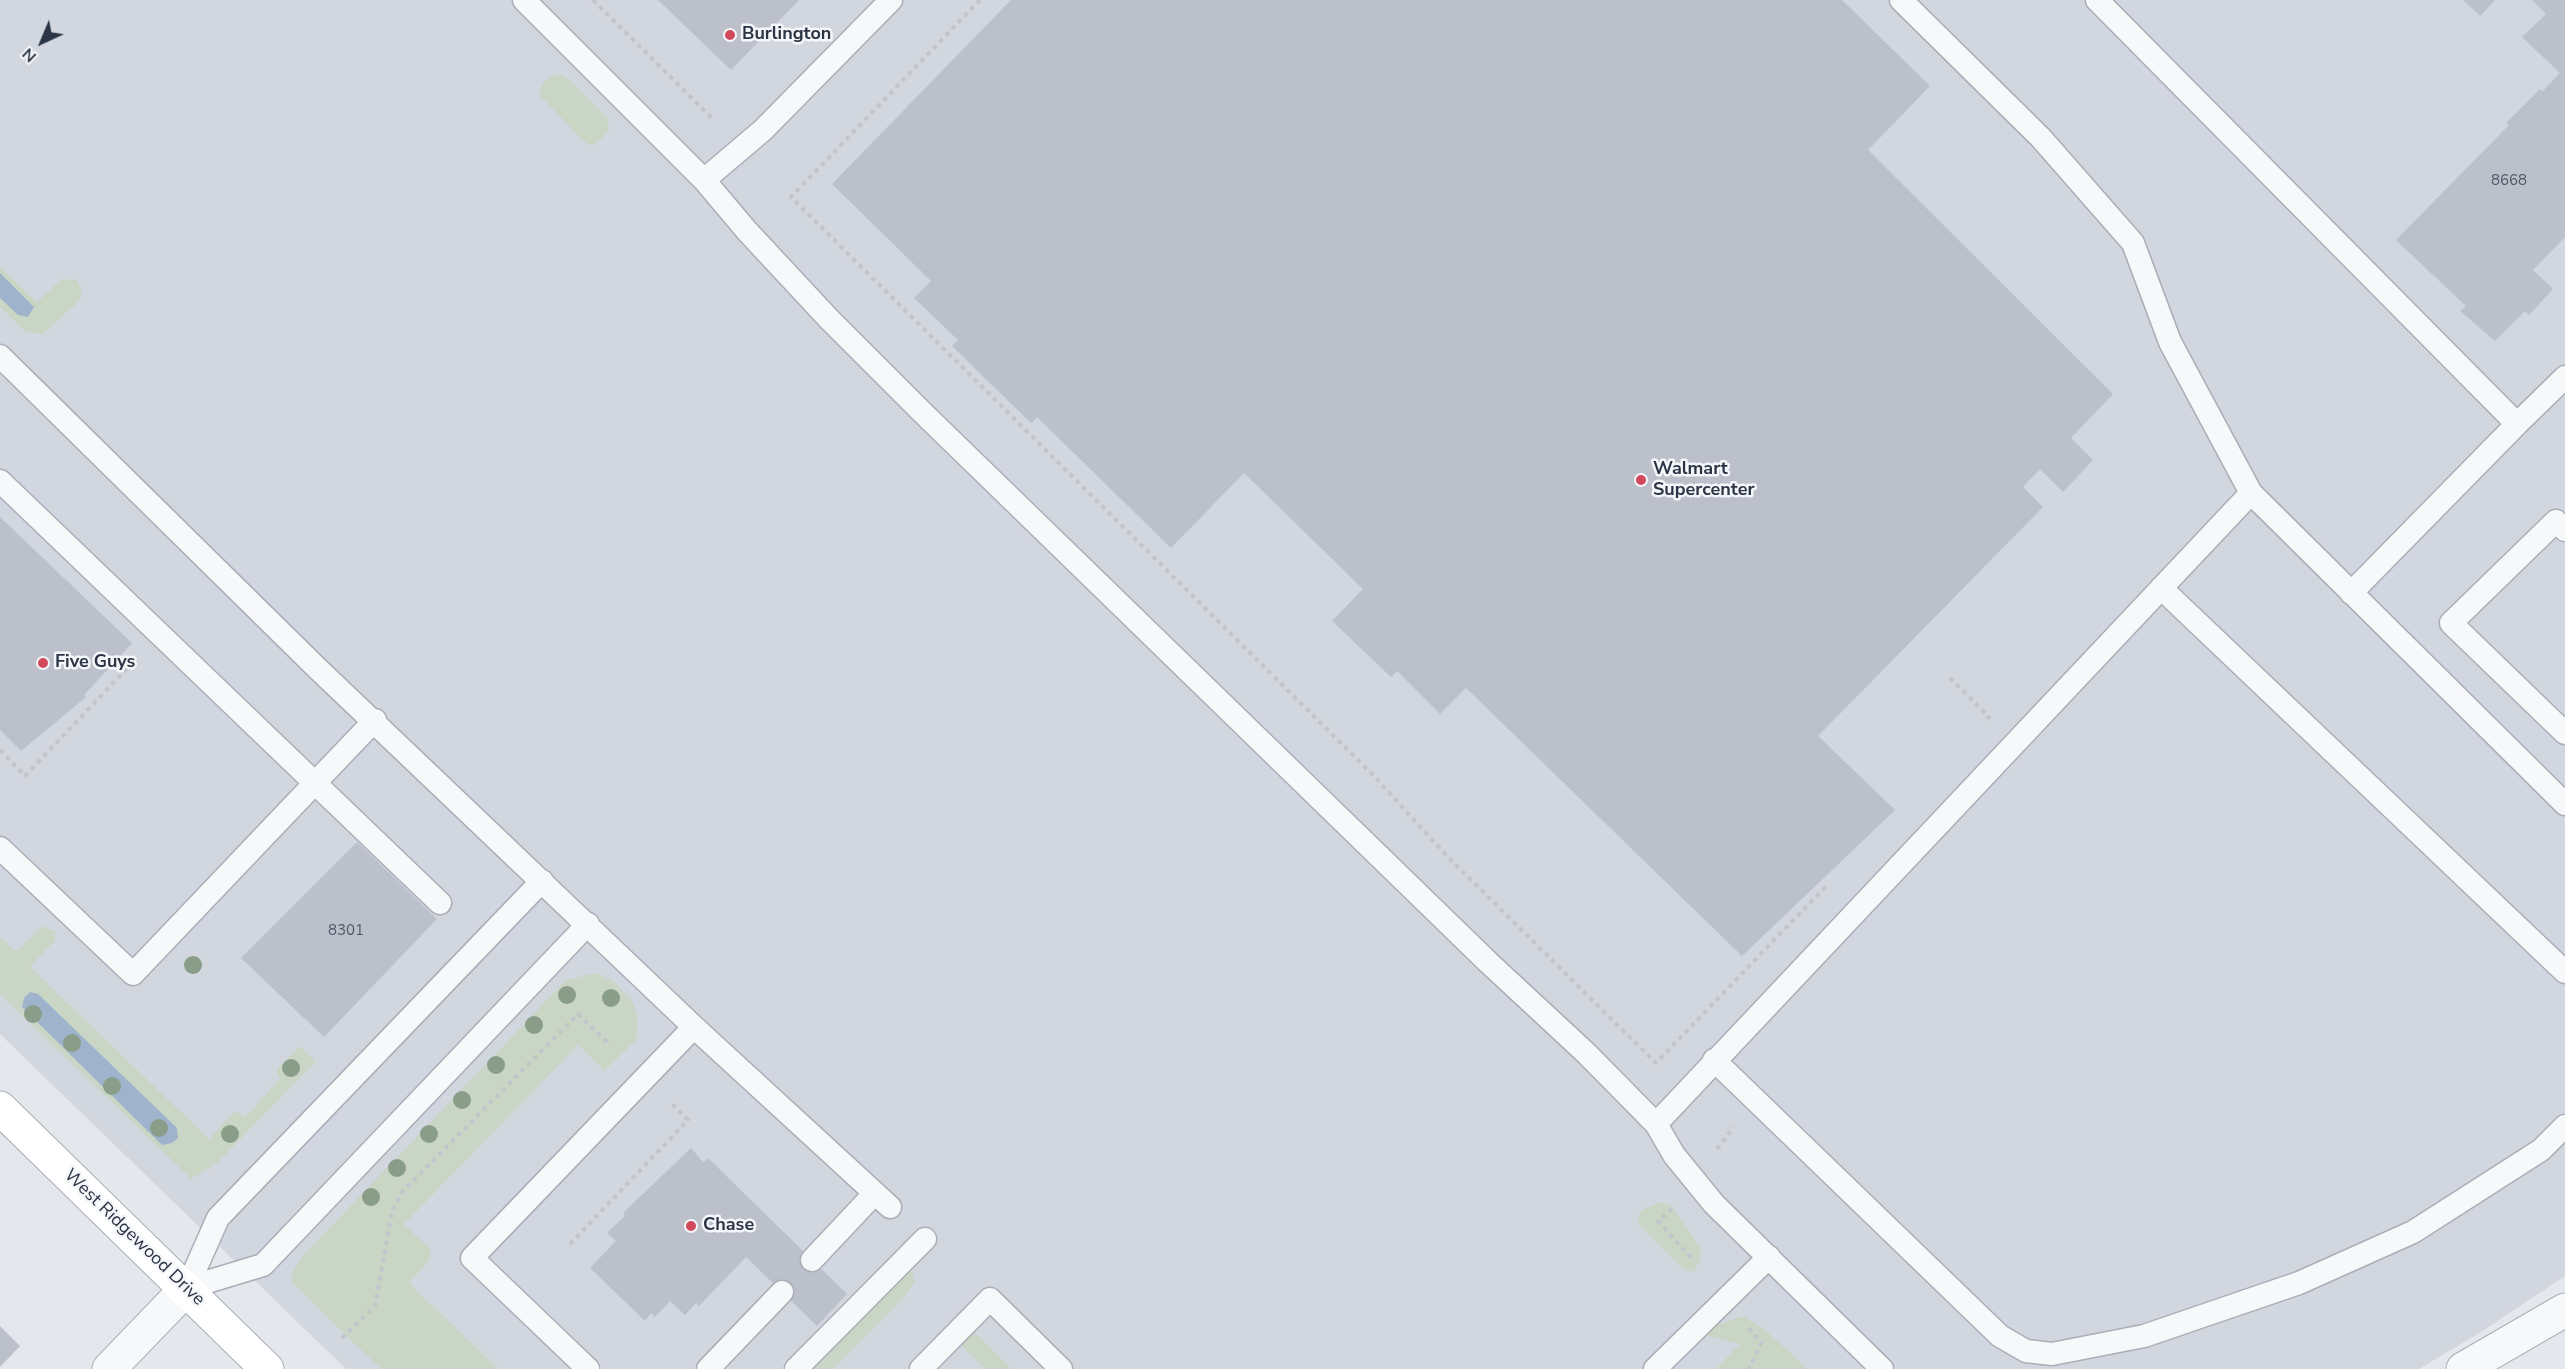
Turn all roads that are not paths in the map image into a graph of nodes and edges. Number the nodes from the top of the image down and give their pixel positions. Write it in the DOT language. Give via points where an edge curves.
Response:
graph roads {
  1 [pos="524,0"];
  2 [pos="891,0"];
  3 [pos="1901,0"];
  4 [pos="2097,0"];
  5 [pos="704,180"];
  6 [pos="0,356"];
  7 [pos="2565,376"];
  8 [pos="2517,424"];
  9 [pos="0,481"];
  10 [pos="2251,493"];
  11 [pos="2565,530"];
  12 [pos="2161,588"];
  13 [pos="2351,593"];
  14 [pos="375,720"];
  15 [pos="2564,731"];
  16 [pos="315,782"];
  17 [pos="2565,804"];
  18 [pos="0,848"];
  19 [pos="542,880"];
  20 [pos="440,903"];
  21 [pos="588,924"];
  22 [pos="2565,972"];
  23 [pos="694,1027"];
  24 [pos="1714,1060"];
  25 [pos="0,1108"];
  26 [pos="1656,1124"];
  27 [pos="2565,1126"];
  28 [pos="925,1239"];
  29 [pos="1769,1257"];
  30 [pos="812,1260"];
  31 [pos="187,1288"];
  32 [pos="782,1292"];
  33 [pos="2565,1310"];
  34 [pos="109,1369"];
  35 [pos="267,1369"];
  36 [pos="588,1369"];
  37 [pos="708,1369"];
  38 [pos="796,1369"];
  39 [pos="921,1369"];
  40 [pos="1061,1369"];
  41 [pos="1655,1369"];
  42 [pos="1882,1369"];
  43 [pos="2463,1369"];
  1 -- 5 [label="lane"];
  2 -- 5 [label="lane" via="763,130"];
  3 -- 10 [label="lane" via="2041,138 2133,243 2170,342"];
  4 -- 8 [label="lane"];
  5 -- 26 [label="lane" via="828,318 924,414"];
  6 -- 14 [label="lane" via="215,569"];
  7 -- 8 [label="lane"];
  8 -- 13 [label="lane"];
  9 -- 16 [label="lane"];
  10 -- 12 [label="lane"];
  10 -- 13 [label="lane"];
  11 -- 15 [label="lane" via="2556,521 2451,623"];
  12 -- 22 [label="lane"];
  12 -- 24 [label="lane"];
  13 -- 17 [label="lane"];
  14 -- 16 [label="lane"];
  14 -- 19 [label="lane"];
  16 -- 18 [label="lane" via="133,974"];
  16 -- 20 [label="lane"];
  19 -- 21 [label="lane"];
  19 -- 31 [label="lane" via="218,1218"];
  21 -- 23 [label="lane"];
  21 -- 31 [label="lane" via="263,1265"];
  23 -- 30 [label="lane" via="882,1200"];
  23 -- 36 [label="lane" via="472,1258"];
  24 -- 26 [label="lane"];
  24 -- 27 [label="lane" via="2000,1336 2026,1351 2052,1354 2144,1336 2309,1279 2413,1232 2541,1150"];
  25 -- 31 [label="main road, West Ridgewood Drive"];
  26 -- 29 [label="lane" via="1674,1155 1714,1204"];
  28 -- 38 [label="lane"];
  29 -- 41 [label="lane"];
  29 -- 42 [label="lane"];
  31 -- 34 [label="street"];
  31 -- 35 [label="main road, West Ridgewood Drive"];
  32 -- 37 [label="lane"];
  33 -- 43 [label="street"];
  39 -- 40 [label="lane" via="990,1299"];
}
